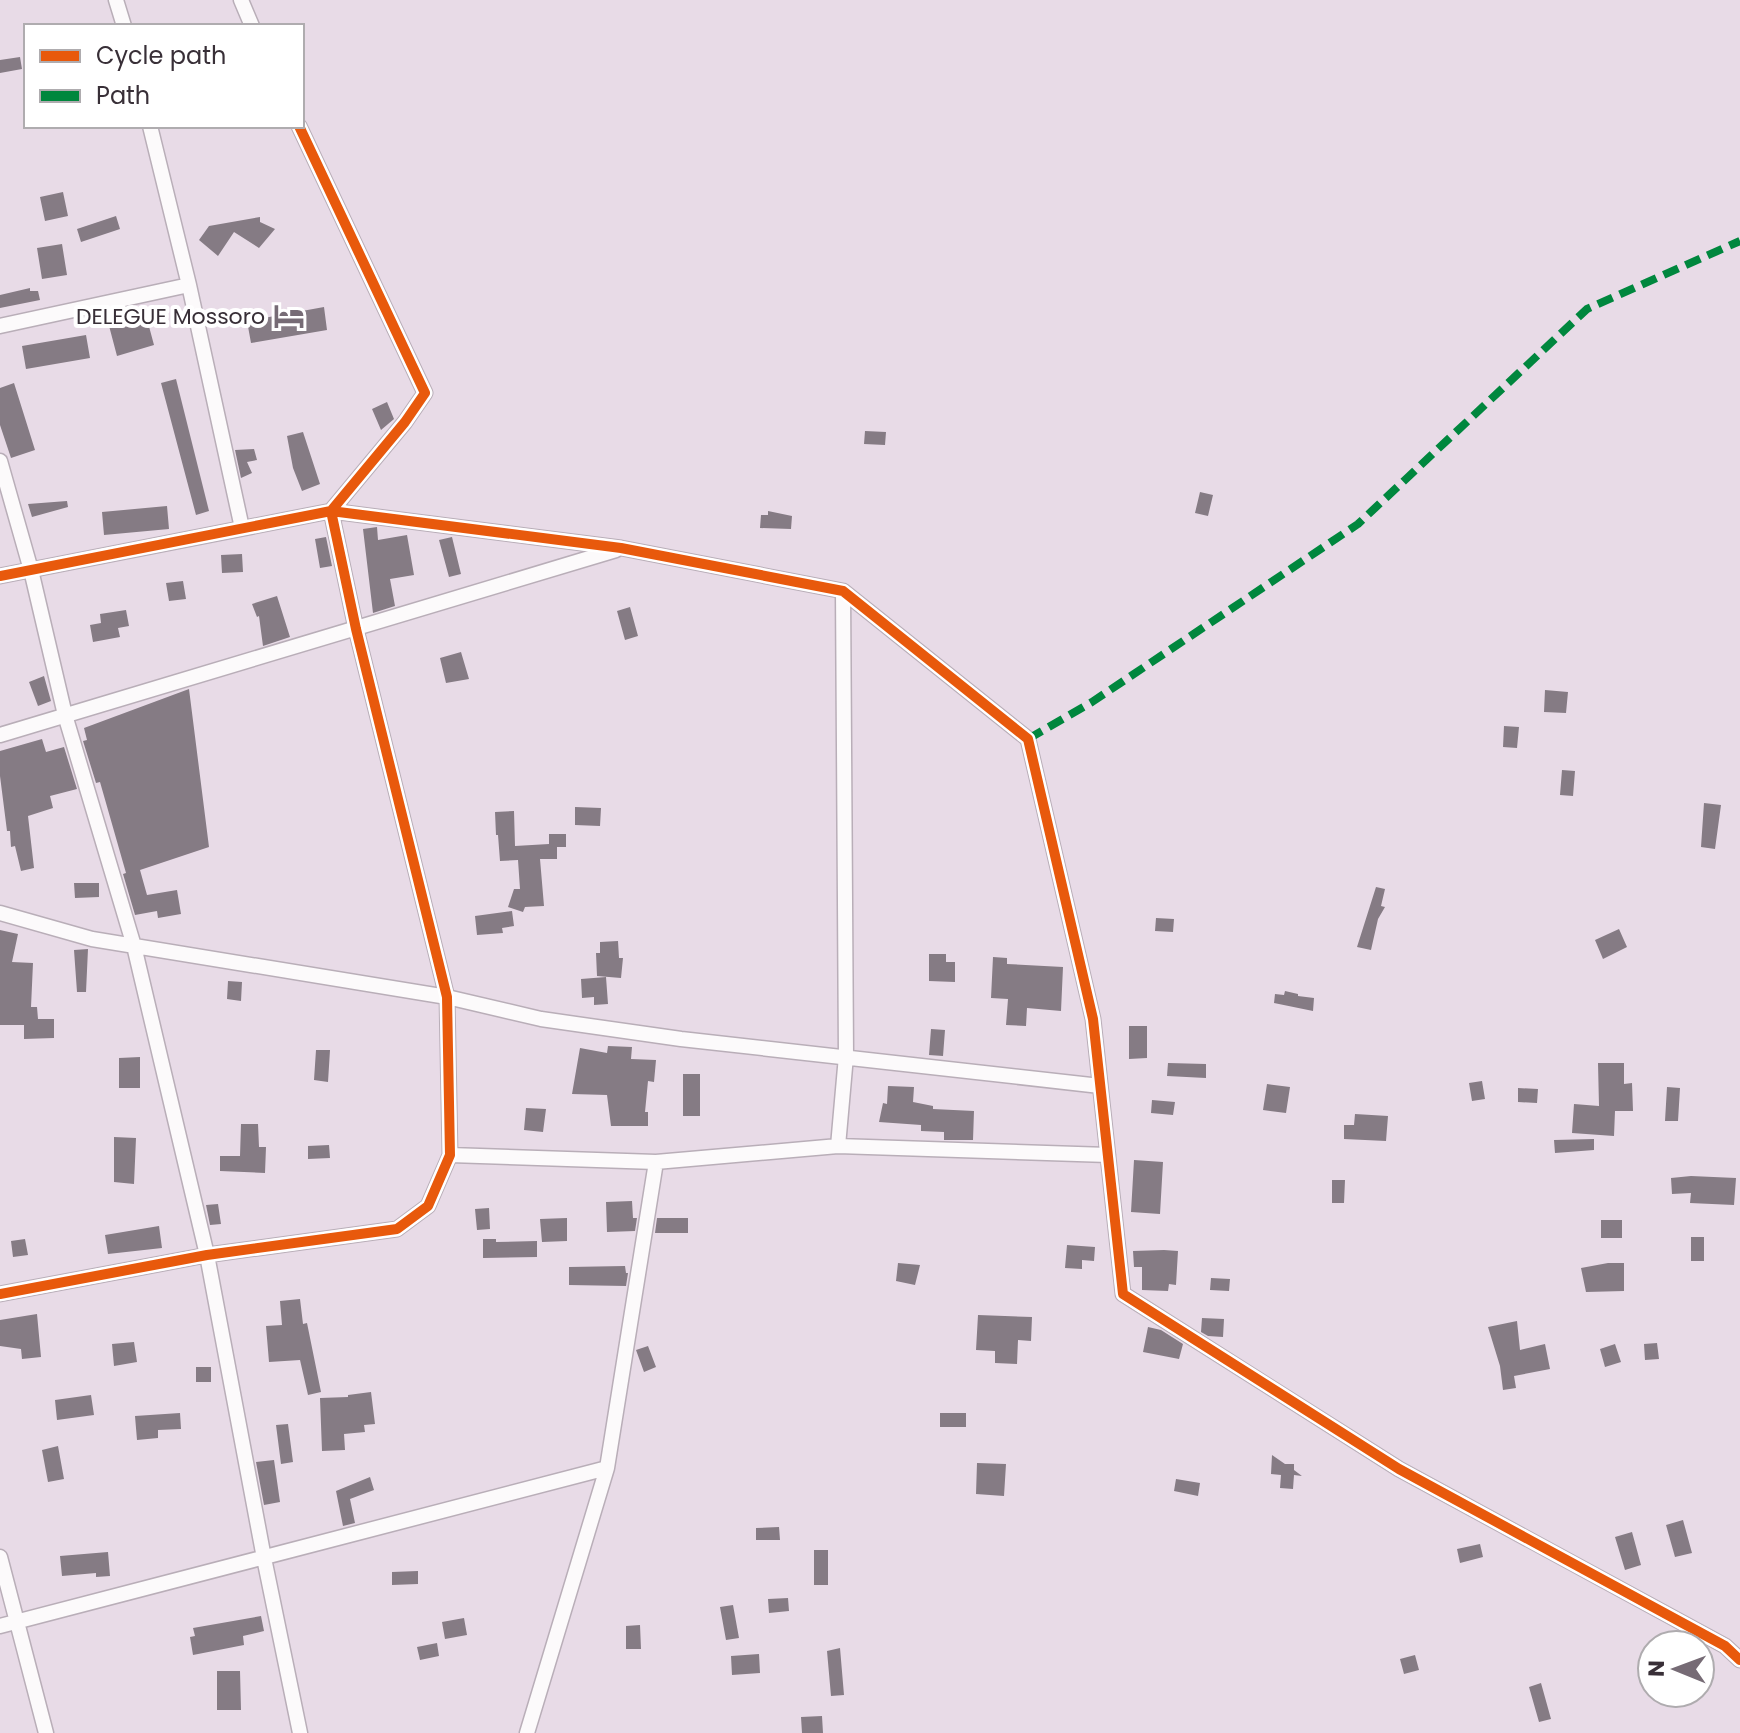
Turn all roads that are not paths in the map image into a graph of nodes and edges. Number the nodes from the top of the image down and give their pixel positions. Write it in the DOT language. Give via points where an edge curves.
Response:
graph roads {
  1 [pos="116,0"];
  2 [pos="241,0"];
  3 [pos="123,24"];
  4 [pos="251,24"];
  5 [pos="150,128"];
  6 [pos="300,128"];
  7 [pos="189,285"];
  8 [pos="0,326"];
  9 [pos="0,461"];
  10 [pos="331,511"];
  11 [pos="242,528"];
  12 [pos="621,548"];
  13 [pos="31,570"];
  14 [pos="0,576"];
  15 [pos="843,591"];
  16 [pos="356,629"];
  17 [pos="65,715"];
  18 [pos="0,735"];
  19 [pos="0,913"];
  20 [pos="134,946"];
  21 [pos="447,997"];
  22 [pos="846,1056"];
  23 [pos="1100,1086"];
  24 [pos="838,1146"];
  25 [pos="450,1155"];
  26 [pos="1108,1155"];
  27 [pos="656,1162"];
  28 [pos="207,1255"];
  29 [pos="0,1294"];
  30 [pos="607,1468"];
  31 [pos="0,1557"];
  32 [pos="264,1558"];
  33 [pos="17,1622"];
  34 [pos="0,1626"];
  35 [pos="1740,1660"];
  36 [pos="46,1733"];
  37 [pos="300,1733"];
  38 [pos="527,1733"];
  1 -- 3 [label="street"];
  2 -- 4 [label="street"];
  5 -- 7 [label="street"];
  6 -- 10 [label="street" via="425,393"];
  7 -- 8 [label="street"];
  7 -- 11 [label="street"];
  9 -- 13 [label="street"];
  10 -- 11 [label="street"];
  10 -- 12 [label="street"];
  10 -- 16 [label="street"];
  11 -- 13 [label="street"];
  12 -- 15 [label="street"];
  12 -- 16 [label="street"];
  13 -- 14 [label="street"];
  13 -- 17 [label="street"];
  15 -- 22 [label="street"];
  15 -- 23 [label="street" via="1028,739 1093,1019"];
  16 -- 17 [label="street"];
  16 -- 21 [label="street"];
  17 -- 18 [label="street"];
  17 -- 20 [label="street"];
  19 -- 20 [label="street"];
  20 -- 21 [label="street"];
  20 -- 28 [label="street"];
  21 -- 22 [label="street" via="541,1019"];
  21 -- 25 [label="street"];
  22 -- 23 [label="street"];
  22 -- 24 [label="street"];
  23 -- 26 [label="street"];
  24 -- 26 [label="street"];
  24 -- 27 [label="street"];
  25 -- 27 [label="street"];
  25 -- 28 [label="street" via="428,1206 397,1229"];
  26 -- 35 [label="street" via="1123,1294 1399,1469 1725,1646"];
  27 -- 30 [label="street"];
  28 -- 29 [label="street"];
  28 -- 32 [label="street"];
  30 -- 32 [label="street"];
  30 -- 38 [label="street"];
  31 -- 33 [label="street"];
  32 -- 33 [label="street"];
  32 -- 37 [label="street"];
  33 -- 34 [label="street"];
  33 -- 36 [label="street"];
}
